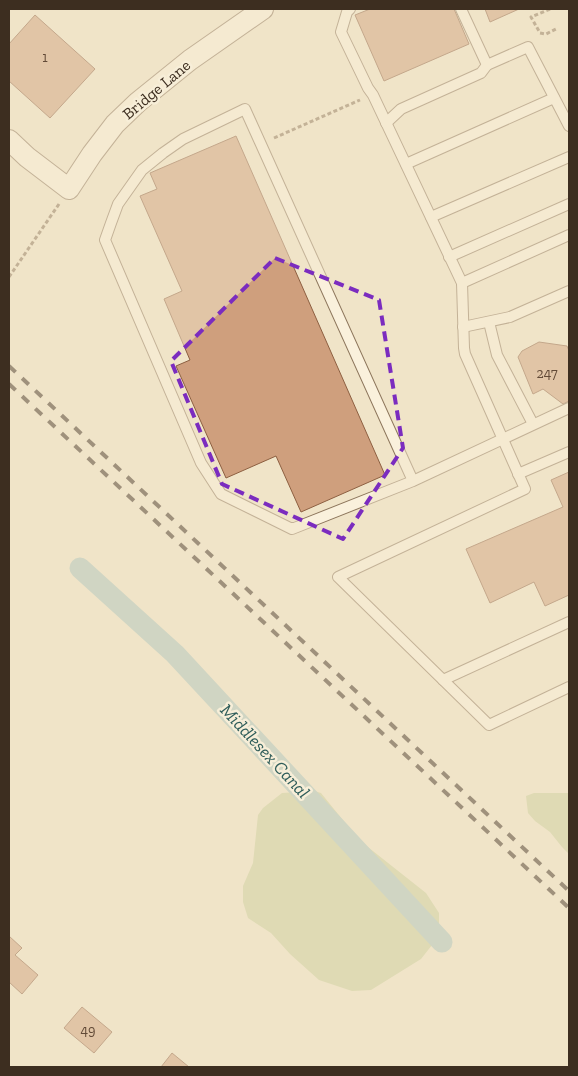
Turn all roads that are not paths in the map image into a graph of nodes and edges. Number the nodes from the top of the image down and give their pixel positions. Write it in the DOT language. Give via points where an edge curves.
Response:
graph roads {
  1 [pos="263,9"];
  2 [pos="350,9"];
  3 [pos="461,9"];
  4 [pos="487,65"];
  5 [pos="554,98"];
  6 [pos="386,123"];
  7 [pos="569,126"];
  8 [pos="9,140"];
  9 [pos="569,157"];
  10 [pos="406,164"];
  11 [pos="569,204"];
  12 [pos="431,217"];
  13 [pos="569,235"];
  14 [pos="449,257"];
  15 [pos="462,283"];
  16 [pos="568,294"];
  17 [pos="489,322"];
  18 [pos="463,327"];
  19 [pos="569,408"];
  20 [pos="533,424"];
  21 [pos="502,439"];
  22 [pos="569,452"];
  23 [pos="518,474"];
  24 [pos="413,481"];
  25 [pos="569,622"];
  26 [pos="443,680"];
  27 [pos="569,687"];
  1 -- 8 [label="street, Bridge Lane" via="190,60 138,102 115,124 69,189"];
  2 -- 6 [label="lane" via="341,32"];
  3 -- 4 [label="lane"];
  4 -- 5 [label="lane" via="528,47"];
  4 -- 6 [label="lane" via="481,73 401,109"];
  5 -- 7 [label="lane"];
  5 -- 10 [label="lane"];
  6 -- 10 [label="lane"];
  9 -- 12 [label="lane"];
  10 -- 12 [label="lane"];
  11 -- 14 [label="lane"];
  12 -- 14 [label="lane"];
  13 -- 15 [label="lane"];
  14 -- 15 [label="lane"];
  15 -- 18 [label="lane"];
  16 -- 17 [label="lane"];
  17 -- 18 [label="lane"];
  17 -- 20 [label="lane" via="497,355"];
  18 -- 21 [label="lane" via="467,359"];
  19 -- 20 [label="lane"];
  20 -- 21 [label="lane"];
  21 -- 23 [label="lane"];
  21 -- 24 [label="lane"];
  22 -- 23 [label="lane"];
  23 -- 26 [label="lane" via="525,489 338,577"];
  24 -- 24 [label="lane" via="292,529 221,494 201,463 105,240 118,204 142,170 183,139 245,109"];
  25 -- 26 [label="lane"];
  26 -- 27 [label="lane" via="489,725"];
}
